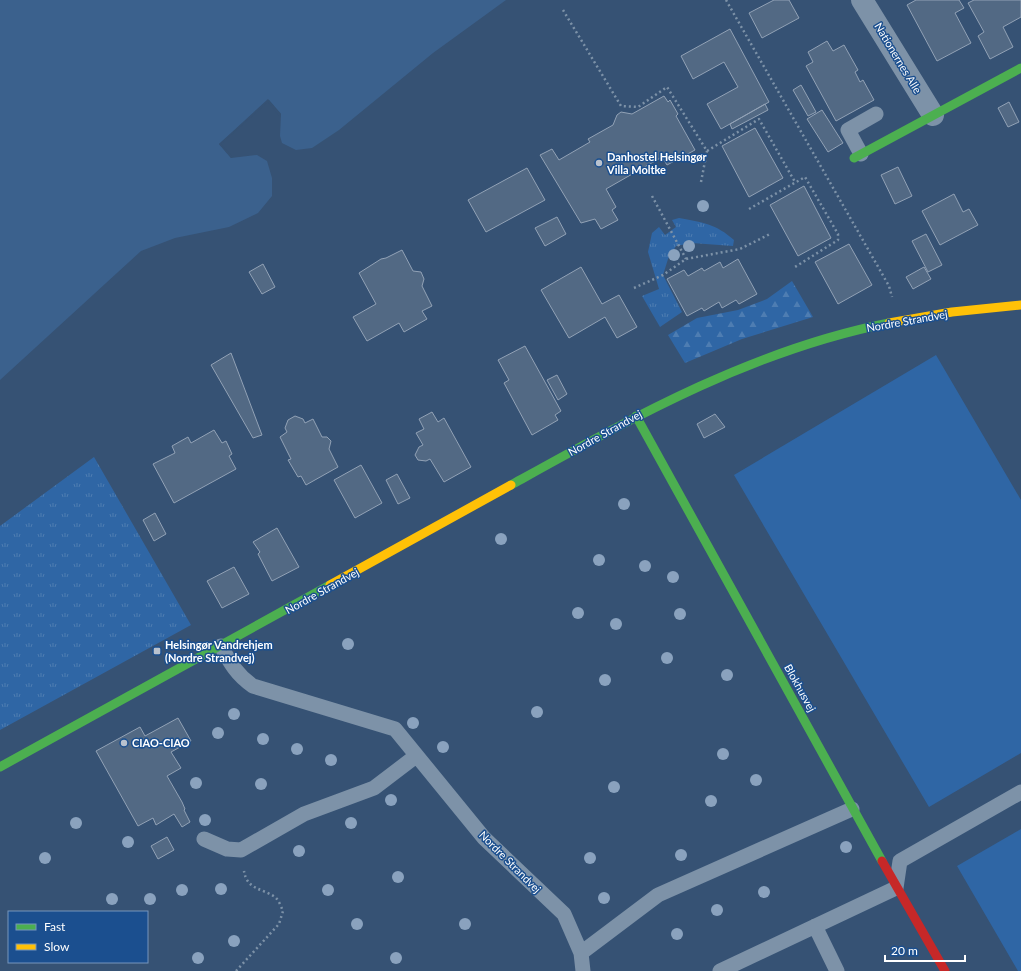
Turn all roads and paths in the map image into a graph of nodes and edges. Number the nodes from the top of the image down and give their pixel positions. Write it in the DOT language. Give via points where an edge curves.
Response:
graph roads {
  1 [pos="726,0"];
  2 [pos="862,0"];
  3 [pos="563,10"];
  4 [pos="1021,68"];
  5 [pos="876,114"];
  6 [pos="933,115"];
  7 [pos="707,151"];
  8 [pos="858,156"];
  9 [pos="701,182"];
  10 [pos="795,182"];
  11 [pos="652,196"];
  12 [pos="749,209"];
  13 [pos="770,234"];
  14 [pos="686,259"];
  15 [pos="795,267"];
  16 [pos="634,288"];
  17 [pos="1021,306"];
  18 [pos="898,321"];
  19 [pos="636,416"];
  20 [pos="221,646"];
  21 [pos="416,756"];
  22 [pos="0,767"];
  23 [pos="1021,792"];
  24 [pos="852,809"];
  25 [pos="204,839"];
  26 [pos="241,850"];
  27 [pos="896,888"];
  28 [pos="815,926"];
  29 [pos="581,953"];
  30 [pos="236,971"];
  31 [pos="583,971"];
  32 [pos="720,971"];
  33 [pos="837,971"];
  34 [pos="945,971"];
  1 -- 18 [label="path" via="889,286"];
  2 -- 6 [label="street, Nationernes Alle"];
  3 -- 7 [label="path" via="621,106 638,107 667,87"];
  4 -- 6 [label="main road"];
  5 -- 8 [label="lane" via="848,130"];
  6 -- 8 [label="main road"];
  7 -- 9 [label="path"];
  7 -- 10 [label="path" via="759,120"];
  10 -- 12 [label="path"];
  10 -- 15 [label="path" via="805,177 838,234 838,240"];
  11 -- 14 [label="path"];
  13 -- 14 [label="path" via="740,249"];
  14 -- 16 [label="path" via="663,275"];
  17 -- 18 [label="main road, Nordre Strandvej" via="984,308"];
  18 -- 19 [label="main road, Nordre Strandvej" via="835,335 782,352 713,379"];
  19 -- 20 [label="main road, Nordre Strandvej"];
  19 -- 24 [label="main road, Blokhusvej"];
  20 -- 21 [label="lane, Nordre Strandvej" via="240,677 253,686 395,729"];
  20 -- 22 [label="main road, Nordre Strandvej"];
  21 -- 26 [label="lane" via="374,788 304,814"];
  21 -- 29 [label="lane, Nordre Strandvej" via="484,838 564,914"];
  23 -- 27 [label="lane" via="900,861"];
  24 -- 27 [label="main road, Blokhusvej"];
  24 -- 29 [label="lane" via="658,894"];
  25 -- 26 [label="lane" via="227,849"];
  26 -- 30 [label="path" via="245,877 253,888 276,898 283,911 279,924"];
  27 -- 28 [label="lane"];
  27 -- 34 [label="main road, Blokhusvej"];
  28 -- 32 [label="lane"];
  28 -- 33 [label="lane"];
  29 -- 31 [label="lane, Nordre Strandvej"];
}
